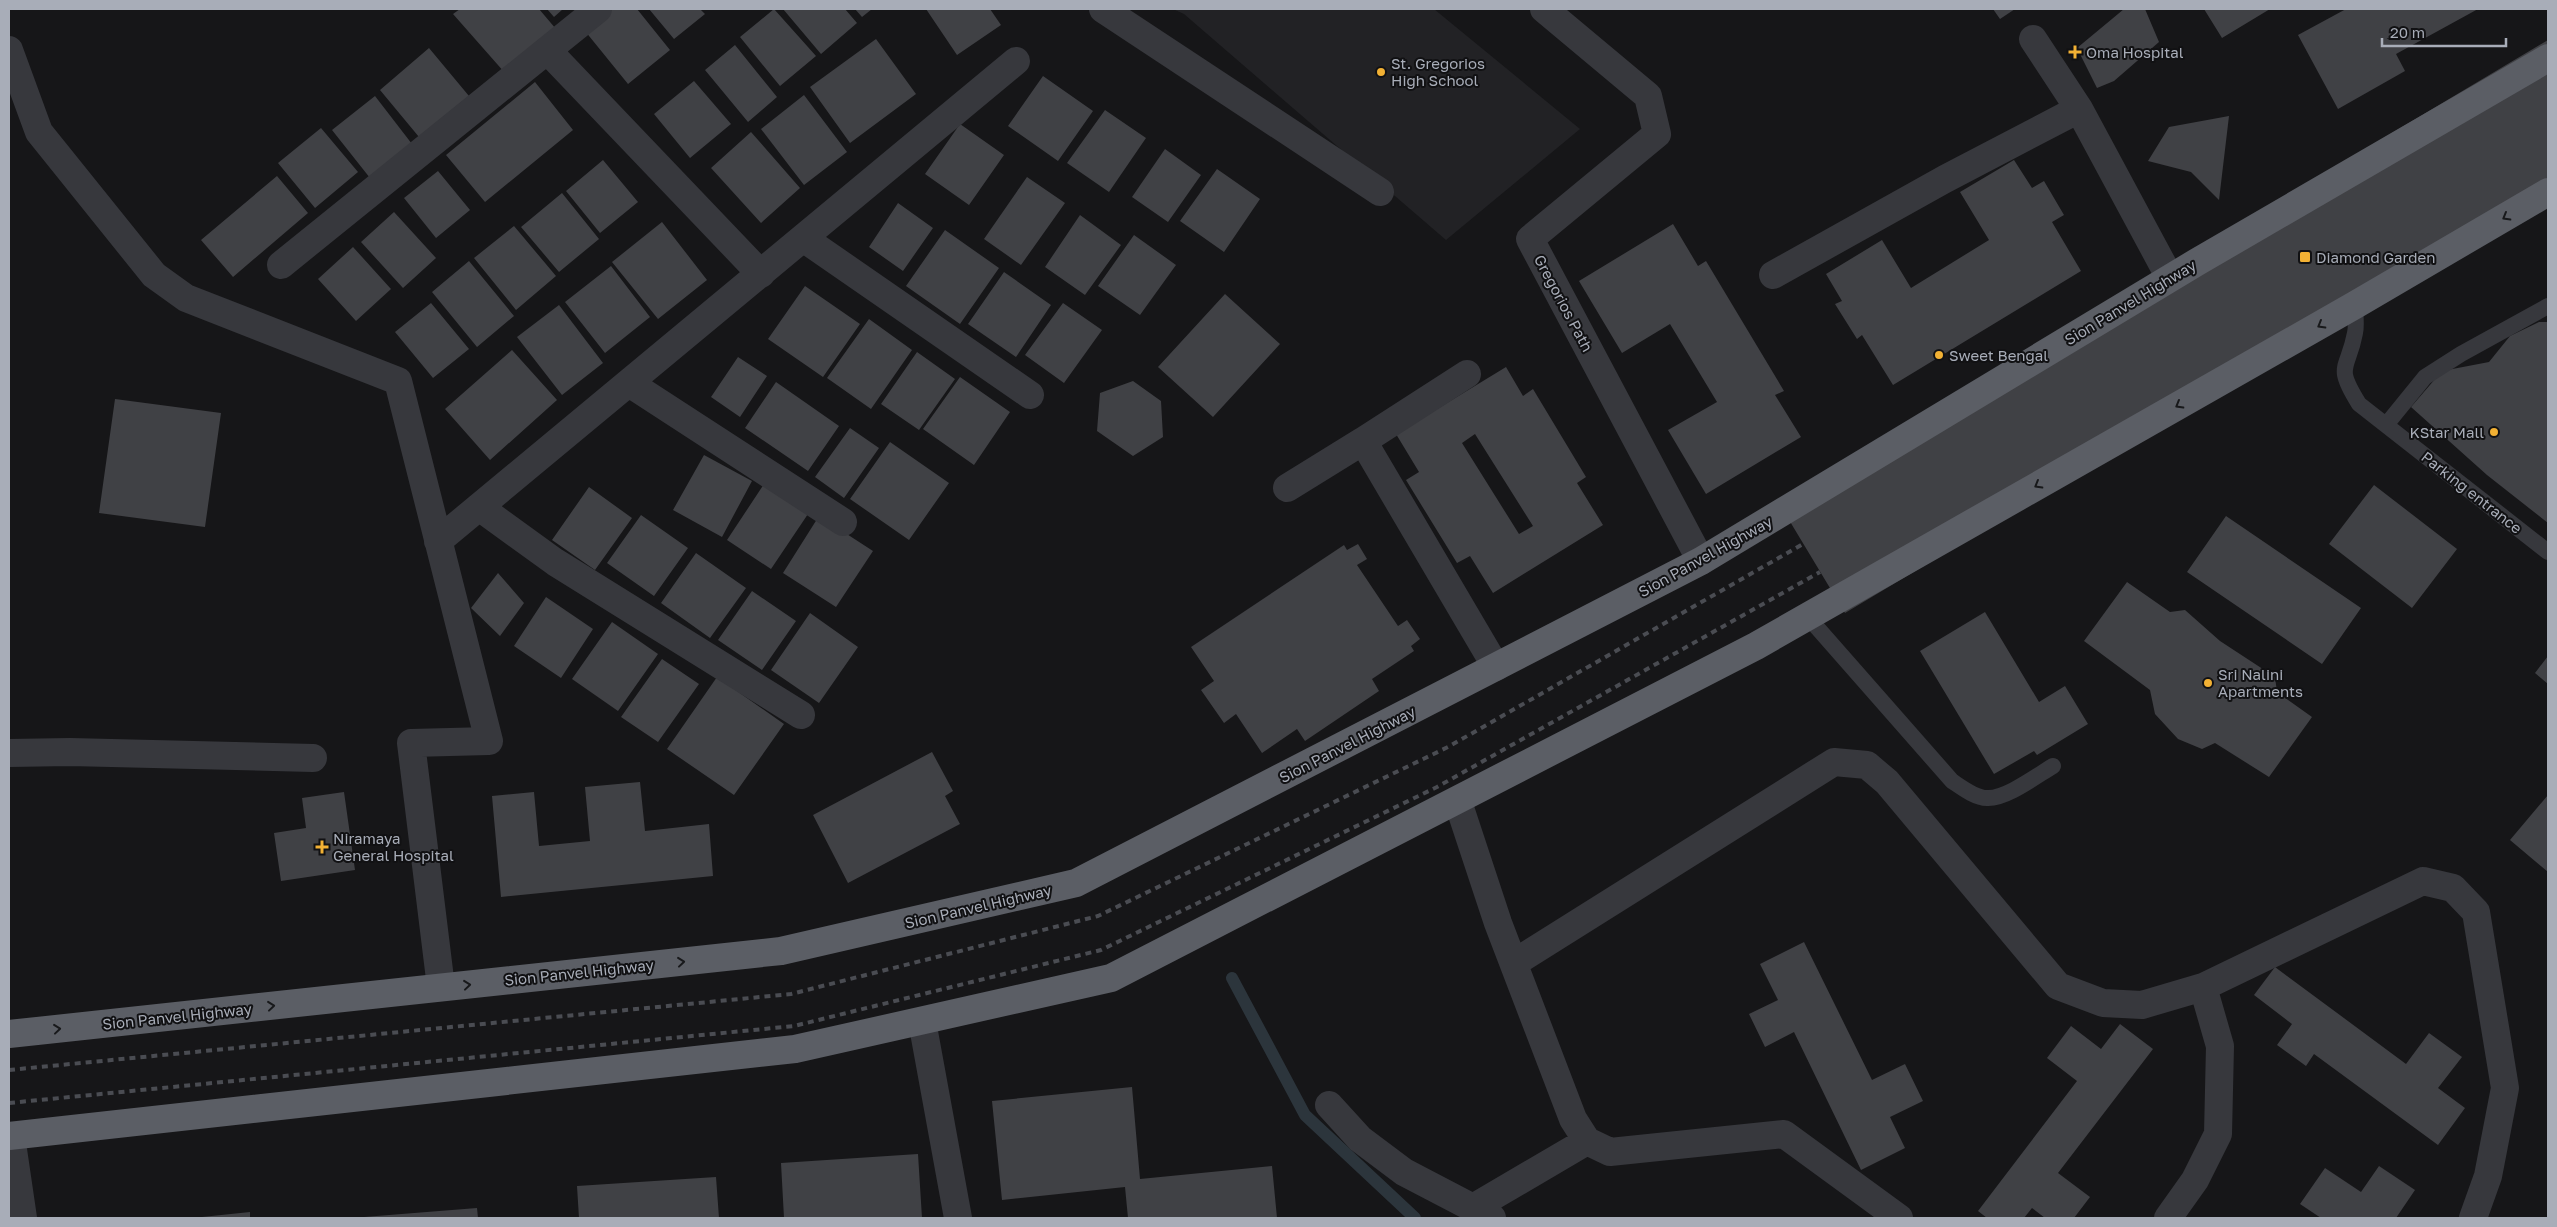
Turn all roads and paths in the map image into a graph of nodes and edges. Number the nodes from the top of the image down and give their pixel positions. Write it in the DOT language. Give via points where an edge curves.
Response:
graph roads {
  1 [pos="598,9"];
  2 [pos="1104,9"];
  3 [pos="1544,9"];
  4 [pos="2033,39"];
  5 [pos="9,50"];
  6 [pos="547,50"];
  7 [pos="2548,58"];
  8 [pos="1016,61"];
  9 [pos="2079,109"];
  10 [pos="1380,192"];
  11 [pos="2548,192"];
  12 [pos="802,238"];
  13 [pos="281,265"];
  14 [pos="761,274"];
  15 [pos="1774,276"];
  16 [pos="2170,278"];
  17 [pos="2356,305"];
  18 [pos="2548,306"];
  19 [pos="1468,374"];
  20 [pos="630,383"];
  21 [pos="1030,394"];
  22 [pos="2386,426"];
  23 [pos="1363,441"];
  24 [pos="1287,488"];
  25 [pos="478,507"];
  26 [pos="843,522"];
  27 [pos="438,541"];
  28 [pos="2548,552"];
  29 [pos="1701,561"];
  30 [pos="1807,616"];
  31 [pos="1496,667"];
  32 [pos="801,715"];
  33 [pos="9,753"];
  34 [pos="313,758"];
  35 [pos="2053,766"];
  36 [pos="1458,802"];
  37 [pos="1514,963"];
  38 [pos="441,987"];
  39 [pos="2203,987"];
  40 [pos="922,1021"];
  41 [pos="9,1034"];
  42 [pos="1329,1105"];
  43 [pos="10,1136"];
  44 [pos="1587,1142"];
  45 [pos="1482,1214"];
  46 [pos="23,1218"];
  47 [pos="958,1218"];
  48 [pos="1899,1218"];
  49 [pos="2168,1218"];
  50 [pos="2472,1218"];
  1 -- 6 [label="street"];
  2 -- 10 [label="street"];
  3 -- 29 [label="street, Gregorios Path" via="1648,96 1657,134 1530,239"];
  4 -- 9 [label="street"];
  5 -- 27 [label="street" via="39,132 154,275 186,298 398,381"];
  6 -- 13 [label="street"];
  6 -- 14 [label="street"];
  7 -- 16 [label="highway, Sion Panvel Highway"];
  8 -- 12 [label="street"];
  9 -- 15 [label="street" via="1945,179"];
  9 -- 16 [label="street"];
  11 -- 17 [label="highway, one-way"];
  12 -- 14 [label="street"];
  12 -- 21 [label="street"];
  14 -- 20 [label="street"];
  16 -- 29 [label="highway, Sion Panvel Highway"];
  17 -- 22 [label="lane, Parking entrance" via="2355,333 2344,367 2347,385 2359,404"];
  17 -- 30 [label="highway, one-way"];
  18 -- 22 [label="lane" via="2424,377"];
  19 -- 23 [label="street"];
  20 -- 25 [label="street"];
  20 -- 26 [label="street"];
  22 -- 28 [label="lane, Parking entrance"];
  23 -- 24 [label="street"];
  23 -- 31 [label="street"];
  25 -- 27 [label="street"];
  25 -- 32 [label="street" via="555,562"];
  27 -- 38 [label="street" via="489,741 411,743"];
  29 -- 31 [label="highway, Sion Panvel Highway"];
  30 -- 35 [label="lane" via="1952,781 1966,790 1985,799 2000,797"];
  30 -- 36 [label="highway"];
  38 -- 31 [label="highway, Sion Panvel Highway, one-way" via="781,951 1076,884"];
  33 -- 34 [label="street"];
  36 -- 37 [label="street"];
  36 -- 40 [label="highway" via="1111,978"];
  37 -- 39 [label="street" via="1834,762 1867,765 1887,782 2058,986 2103,1003 2142,1005"];
  37 -- 44 [label="street" via="1573,1120"];
  41 -- 38 [label="highway, Sion Panvel Highway, one-way"];
  39 -- 49 [label="street" via="2220,1046 2218,1134 2195,1180"];
  39 -- 50 [label="street" via="2423,881 2453,888 2476,912 2506,1088 2488,1176"];
  40 -- 43 [label="highway" via="795,1049"];
  40 -- 47 [label="street"];
  42 -- 45 [label="street" via="1360,1139 1404,1172"];
  43 -- 46 [label="street"];
  44 -- 45 [label="street"];
  44 -- 48 [label="street" via="1610,1152 1784,1134"];
}
